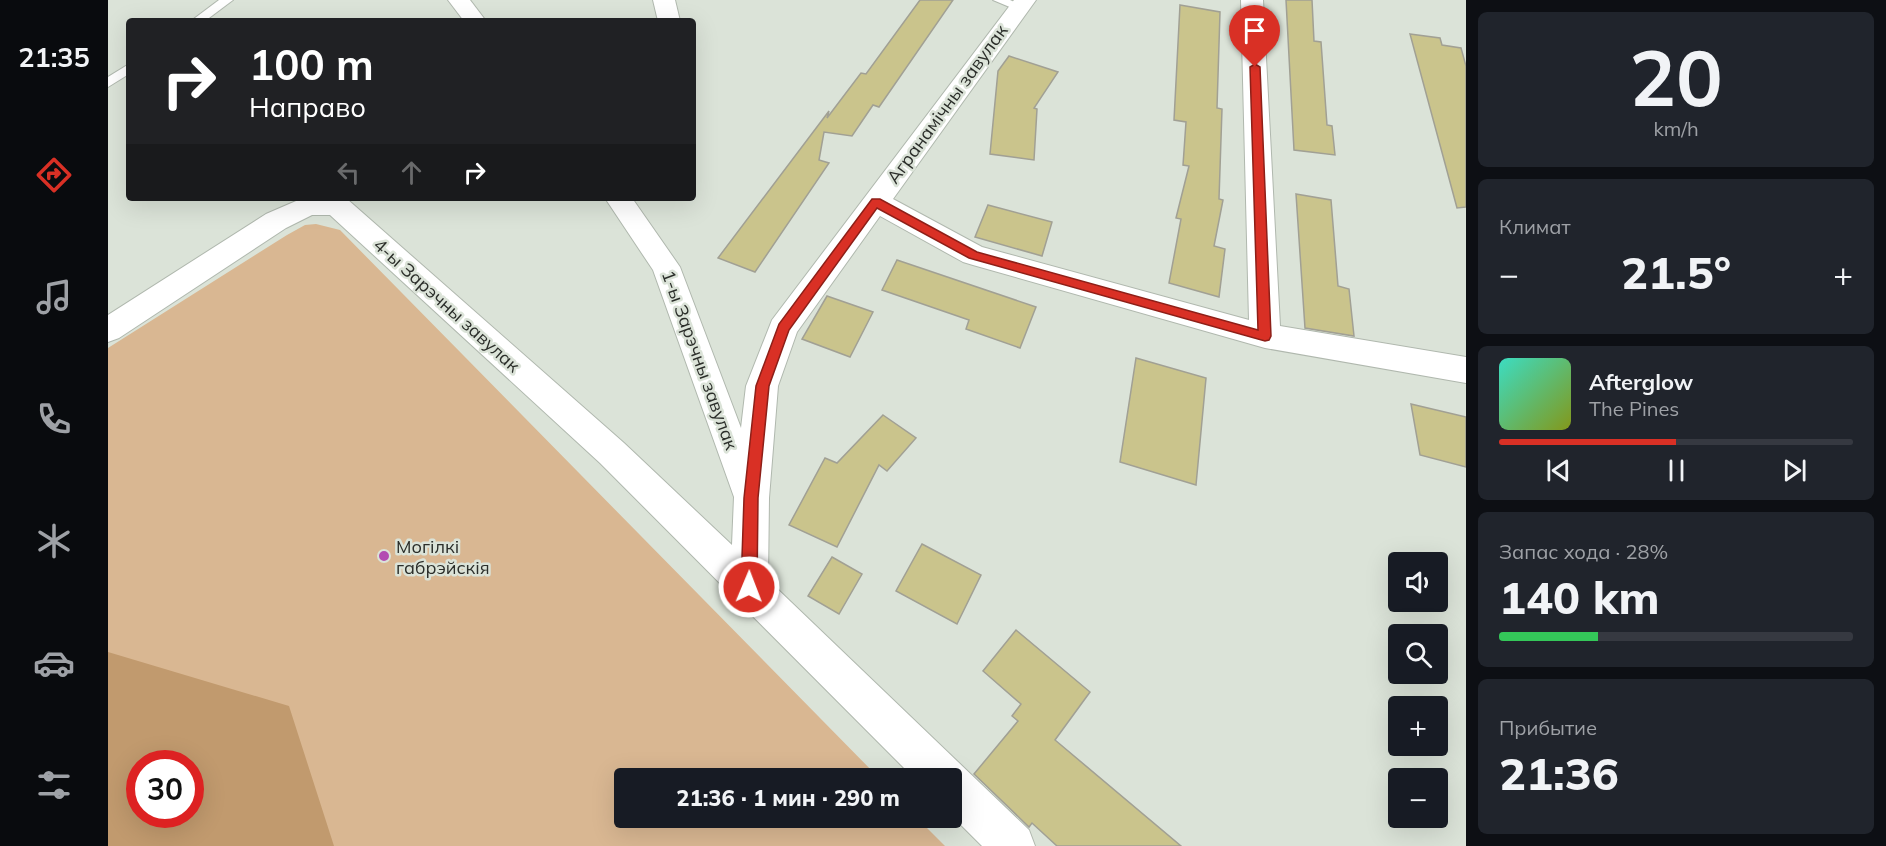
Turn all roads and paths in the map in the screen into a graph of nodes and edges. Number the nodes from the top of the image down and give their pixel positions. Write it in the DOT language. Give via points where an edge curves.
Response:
graph roads {
  1 [pos="227,0"];
  2 [pos="459,0"];
  3 [pos="664,0"];
  4 [pos="1252,0"];
  5 [pos="1014,2"];
  6 [pos="201,18"];
  7 [pos="473,18"];
  8 [pos="668,18"];
  9 [pos="126,70"];
  10 [pos="108,83"];
  11 [pos="620,201"];
  12 [pos="876,202"];
  13 [pos="108,330"];
  14 [pos="1265,336"];
  15 [pos="1466,370"];
  16 [pos="751,498"];
  17 [pos="749,587"];
  18 [pos="934,768"];
  19 [pos="962,796"];
  20 [pos="1013,846"];
  1 -- 6 [label="lane"];
  2 -- 7 [label="street"];
  3 -- 8 [label="street"];
  4 -- 14 [label="street"];
  5 -- 12 [label="street, Агранамічны завулак"];
  9 -- 10 [label="lane"];
  11 -- 16 [label="street, 1-ы Зарэчны завулак" via="666,267"];
  12 -- 14 [label="street" via="973,255"];
  12 -- 16 [label="street, Агранамічны завулак" via="783,328 762,386"];
  13 -- 17 [label="street, 4-ы Зарэчны завулак" via="276,221 308,206 337,206 612,453"];
  14 -- 15 [label="street"];
  16 -- 17 [label="street, Агранамічны завулак"];
  17 -- 18 [label="street"];
  19 -- 20 [label="street"];
}
